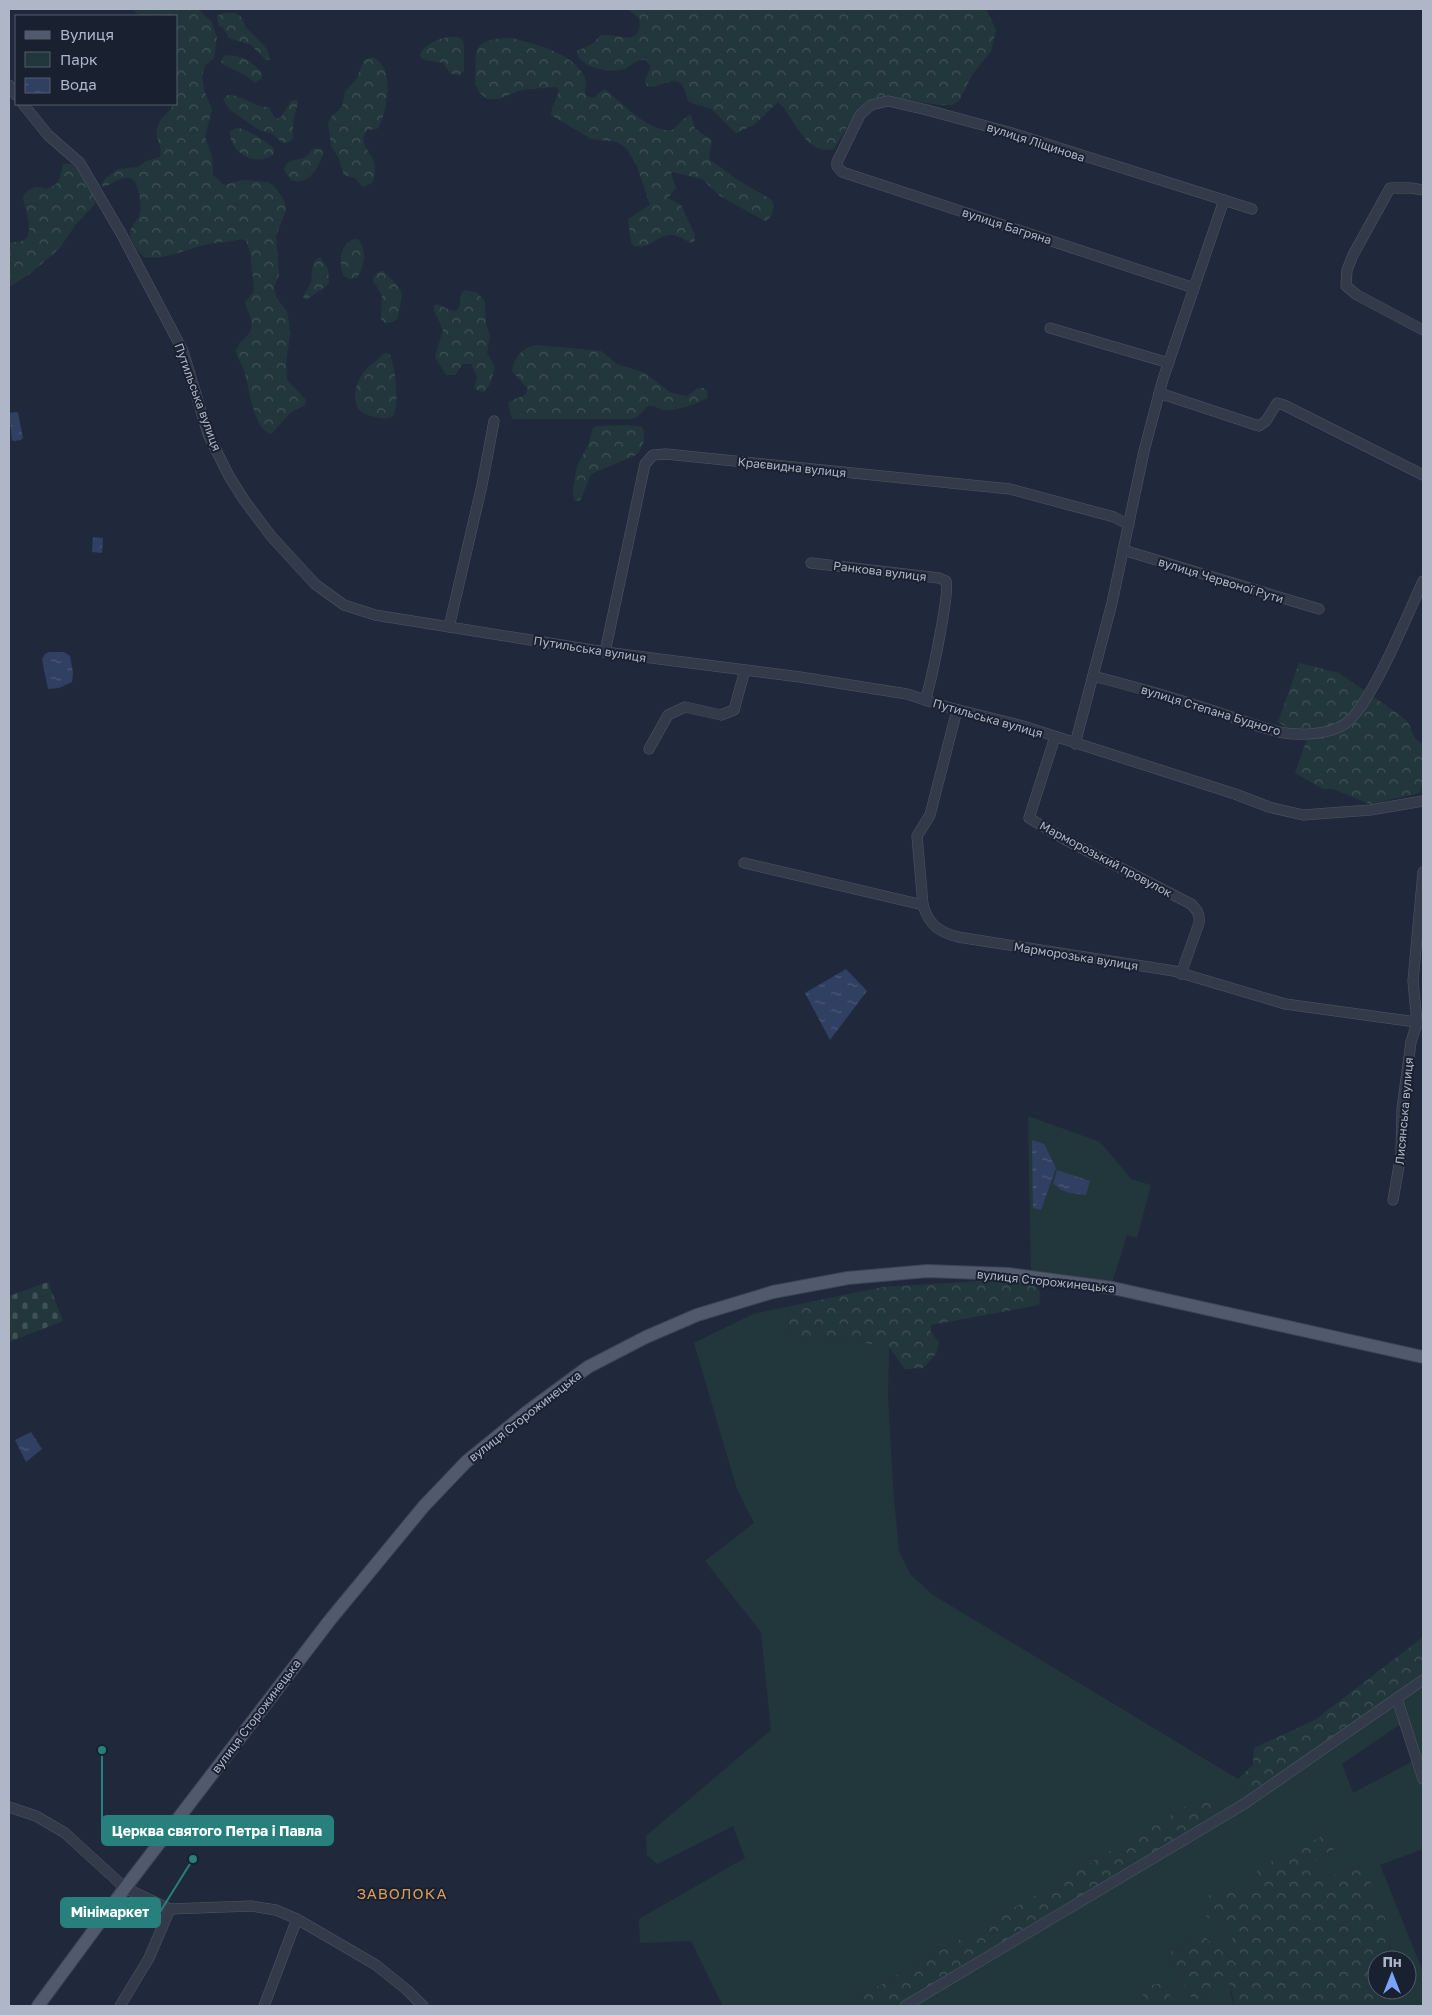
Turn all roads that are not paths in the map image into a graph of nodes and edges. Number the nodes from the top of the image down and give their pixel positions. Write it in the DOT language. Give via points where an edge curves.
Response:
graph roads {
  1 [pos="24,105"];
  2 [pos="842,151"];
  3 [pos="1423,190"];
  4 [pos="1224,200"];
  5 [pos="1252,209"];
  6 [pos="1194,288"];
  7 [pos="1050,328"];
  8 [pos="1423,330"];
  9 [pos="1169,362"];
  10 [pos="1159,393"];
  11 [pos="494,421"];
  12 [pos="1423,476"];
  13 [pos="1129,525"];
  14 [pos="1124,550"];
  15 [pos="812,563"];
  16 [pos="1423,581"];
  17 [pos="1319,609"];
  18 [pos="450,627"];
  19 [pos="605,652"];
  20 [pos="745,670"];
  21 [pos="1093,676"];
  22 [pos="925,700"];
  23 [pos="957,710"];
  24 [pos="1055,737"];
  25 [pos="1075,744"];
  26 [pos="649,749"];
  27 [pos="1423,801"];
  28 [pos="744,863"];
  29 [pos="1423,872"];
  30 [pos="923,905"];
  31 [pos="1181,974"];
  32 [pos="1420,1023"];
  33 [pos="1393,1200"];
  34 [pos="1423,1357"];
  35 [pos="1423,1680"];
  36 [pos="1397,1699"];
  37 [pos="1423,1779"];
  38 [pos="9,1807"];
  39 [pos="126,1888"];
  40 [pos="170,1909"];
  41 [pos="298,1919"];
  42 [pos="38,2006"];
  43 [pos="120,2006"];
  44 [pos="264,2006"];
  45 [pos="423,2006"];
  46 [pos="905,2006"];
  1 -- 18 [label="street, Путильська вулиця" via="48,135 80,163 122,235 183,351 214,446 236,488 271,536 315,584 344,605 375,615"];
  2 -- 4 [label="street, вулиця Ліщинова" via="860,115 871,105 888,102 1012,133"];
  2 -- 6 [label="street, вулиця Багряна" via="836,164 842,172"];
  3 -- 8 [label="street" via="1390,188 1353,255 1347,270 1346,286"];
  4 -- 5 [label="street, вулиця Ліщинова"];
  4 -- 6 [label="street"];
  6 -- 9 [label="street"];
  7 -- 9 [label="street"];
  9 -- 10 [label="street"];
  10 -- 12 [label="street" via="1259,426 1266,422 1277,404 1284,404"];
  10 -- 13 [label="street"];
  11 -- 18 [label="street"];
  13 -- 14 [label="street"];
  13 -- 19 [label="street, Краєвидна вулиця" via="1114,517 1010,489 653,455 646,464"];
  14 -- 17 [label="street, вулиця Червоної Рути"];
  14 -- 21 [label="street"];
  15 -- 22 [label="street, Ранкова вулиця" via="946,581 947,592 932,677"];
  16 -- 21 [label="street, вулиця Степана Будного" via="1383,668 1359,710 1345,724 1312,735 1280,732"];
  18 -- 19 [label="street, Путильська вулиця"];
  19 -- 20 [label="street, Путильська вулиця"];
  20 -- 22 [label="street, Путильська вулиця" via="874,688"];
  20 -- 26 [label="street" via="734,710 722,715 685,707 668,715"];
  21 -- 25 [label="street"];
  22 -- 23 [label="street, Путильська вулиця"];
  23 -- 24 [label="street, Путильська вулиця"];
  23 -- 30 [label="street" via="930,815 916,836"];
  24 -- 25 [label="street, Путильська вулиця"];
  24 -- 31 [label="street, Марморозький провулок" via="1028,818 1196,909 1200,915 1199,923"];
  25 -- 27 [label="street, Путильська вулиця" via="1269,807 1304,815 1370,810"];
  28 -- 30 [label="street"];
  29 -- 32 [label="street" via="1413,981"];
  30 -- 31 [label="street, Марморозька вулиця" via="926,916 940,932 958,937"];
  31 -- 32 [label="street, Марморозька вулиця" via="1285,1004"];
  32 -- 33 [label="street, Лисянська вулиця" via="1411,1042 1402,1109 1401,1154"];
  34 -- 39 [label="main road, вулиця Сторожинецька" via="1113,1288 1008,1274 927,1271 848,1278 773,1292 646,1336 588,1367 527,1412 466,1462 424,1506 330,1620"];
  35 -- 36 [label="street"];
  36 -- 37 [label="street"];
  36 -- 46 [label="street" via="1244,1804"];
  38 -- 39 [label="street" via="36,1816 65,1833"];
  39 -- 40 [label="street"];
  39 -- 42 [label="main road, вулиця Сторожинецька"];
  40 -- 41 [label="street" via="251,1906 276,1910"];
  40 -- 43 [label="street" via="149,1958"];
  41 -- 44 [label="street"];
  41 -- 45 [label="street" via="376,1965"];
}
